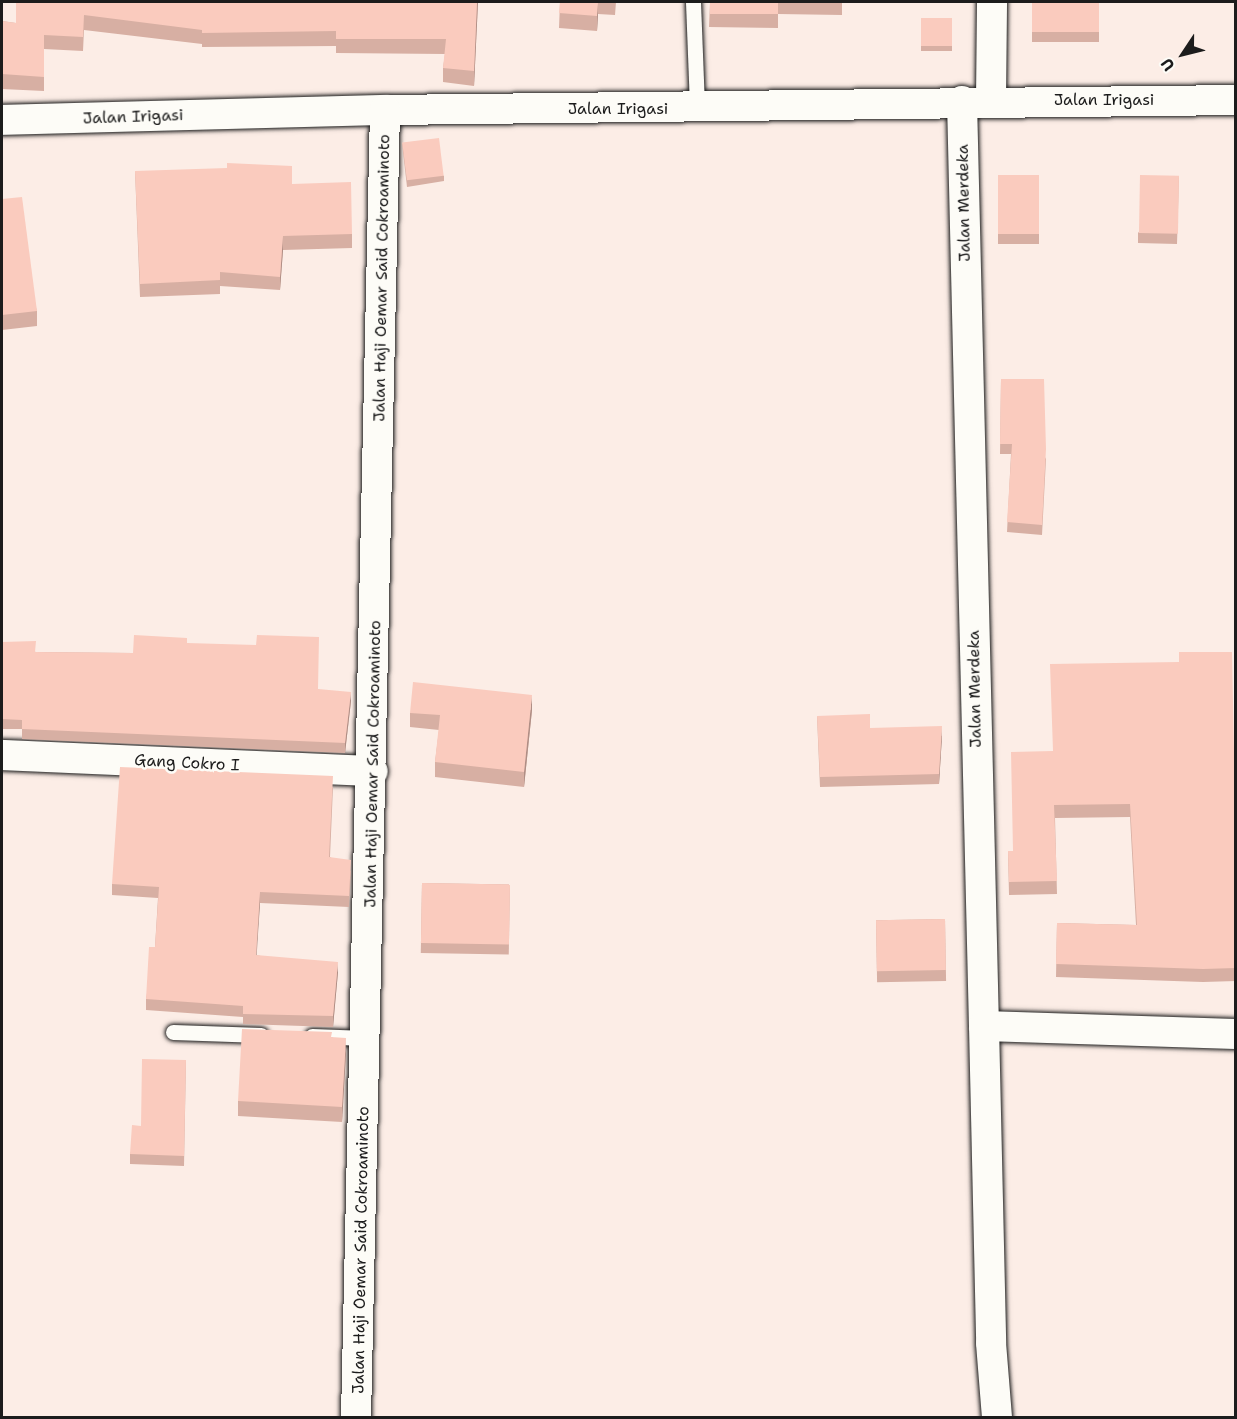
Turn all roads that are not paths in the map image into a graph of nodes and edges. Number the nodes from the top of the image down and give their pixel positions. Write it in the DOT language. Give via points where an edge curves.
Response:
graph roads {
  1 [pos="693,2"];
  2 [pos="992,2"];
  3 [pos="1236,100"];
  4 [pos="977,101"];
  5 [pos="697,108"];
  6 [pos="385,110"];
  7 [pos="2,120"];
  8 [pos="2,754"];
  9 [pos="373,771"];
  10 [pos="984,1026"];
  11 [pos="173,1032"];
  12 [pos="1236,1034"];
  13 [pos="275,1035"];
  14 [pos="298,1036"];
  15 [pos="366,1038"];
  16 [pos="356,1418"];
  17 [pos="997,1418"];
  1 -- 5 [label="lane"];
  2 -- 4 [label="street, Jalan Merdeka"];
  3 -- 4 [label="street, Jalan Irigasi"];
  4 -- 5 [label="street, Jalan Irigasi"];
  4 -- 10 [label="street, Jalan Merdeka"];
  5 -- 6 [label="street, Jalan Irigasi"];
  6 -- 7 [label="street, Jalan Irigasi"];
  6 -- 9 [label="street, Jalan Haji Oemar Said Cokroaminoto"];
  8 -- 9 [label="street, Gang Cokro I"];
  9 -- 15 [label="street, Jalan Haji Oemar Said Cokroaminoto"];
  10 -- 12 [label="street"];
  10 -- 17 [label="street, Jalan Merdeka"];
  11 -- 13 [label="lane"];
  14 -- 15 [label="lane"];
  15 -- 16 [label="street, Jalan Haji Oemar Said Cokroaminoto"];
}
